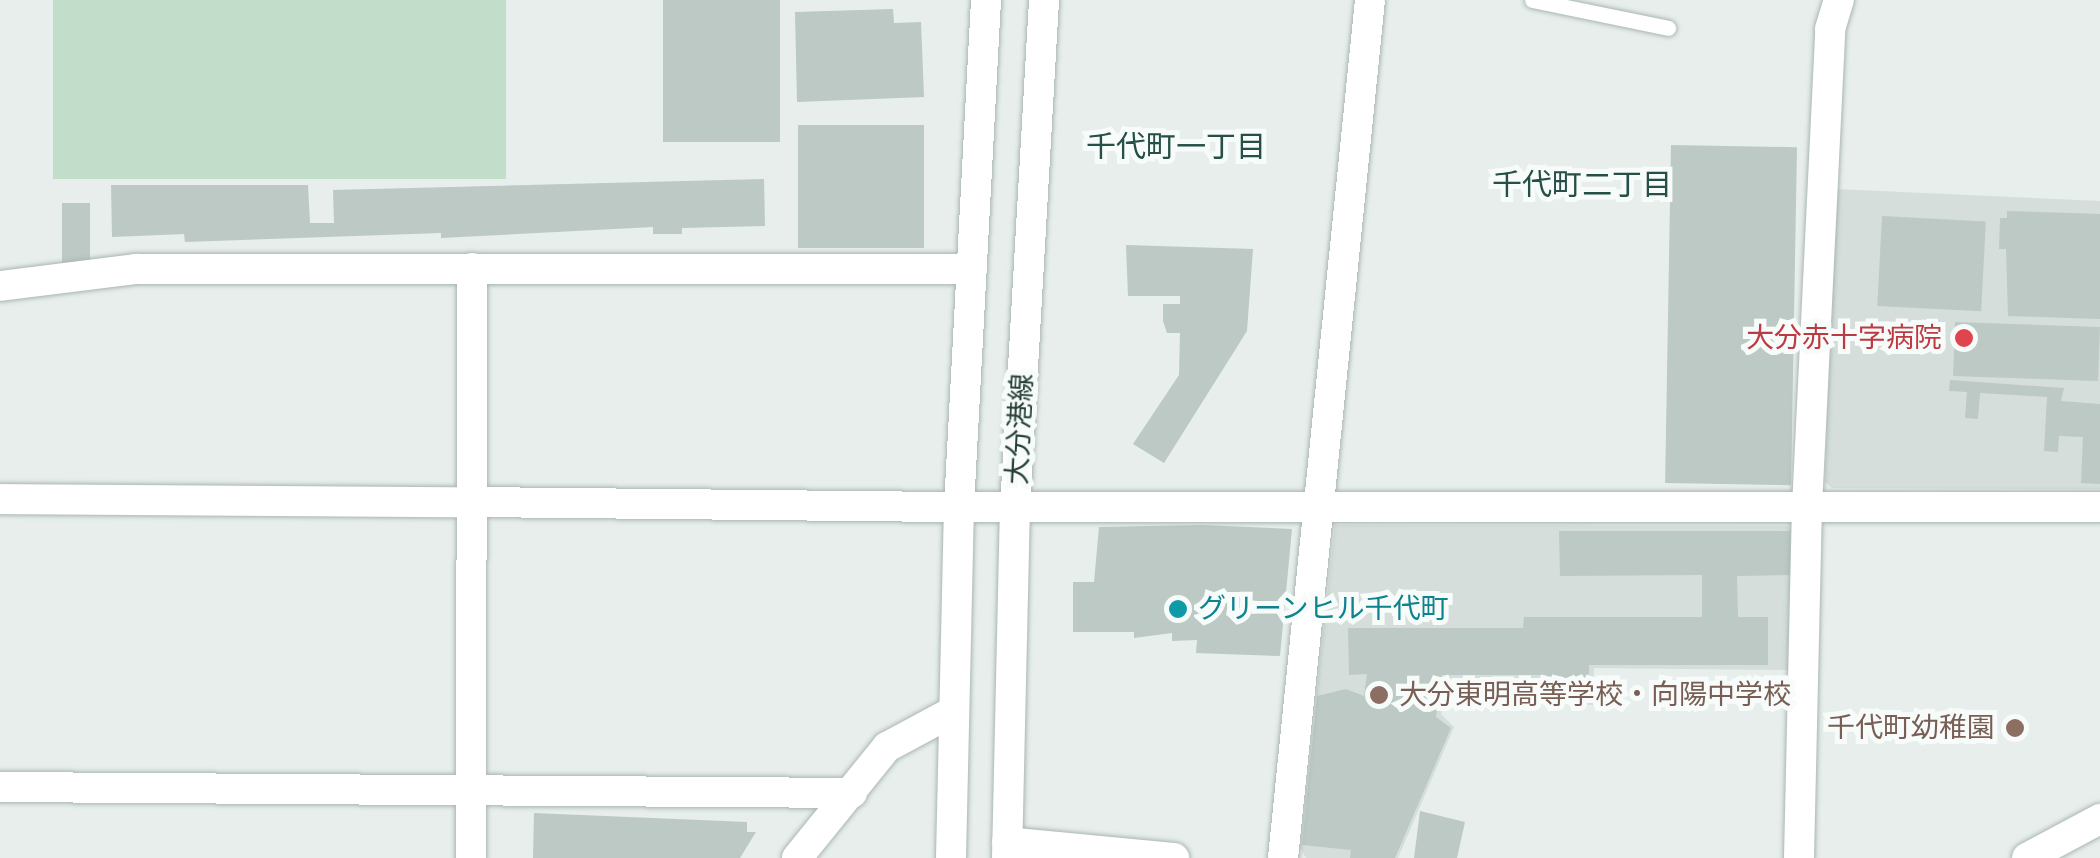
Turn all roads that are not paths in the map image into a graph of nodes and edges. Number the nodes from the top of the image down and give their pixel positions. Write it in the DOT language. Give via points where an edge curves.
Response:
graph roads {
  1 [pos="986,0"];
  2 [pos="1044,0"];
  3 [pos="1370,0"];
  4 [pos="1532,0"];
  5 [pos="1838,0"];
  6 [pos="1668,28"];
  7 [pos="472,268"];
  8 [pos="972,269"];
  9 [pos="0,286"];
  10 [pos="0,499"];
  11 [pos="472,502"];
  12 [pos="960,507"];
  13 [pos="1808,507"];
  14 [pos="2100,507"];
  15 [pos="1015,508"];
  16 [pos="1316,508"];
  17 [pos="954,711"];
  18 [pos="0,787"];
  19 [pos="471,790"];
  20 [pos="852,793"];
  21 [pos="2100,819"];
  22 [pos="1007,850"];
  23 [pos="951,851"];
  24 [pos="471,858"];
  25 [pos="797,858"];
  26 [pos="1174,858"];
  27 [pos="1283,858"];
  28 [pos="1799,858"];
  29 [pos="2027,858"];
  1 -- 8 [label="street, 大分港線"];
  2 -- 15 [label="street, 大分港線"];
  3 -- 16 [label="street"];
  4 -- 6 [label="lane"];
  5 -- 13 [label="street" via="1830,29"];
  7 -- 8 [label="street"];
  7 -- 9 [label="street" via="136,269"];
  7 -- 11 [label="street"];
  8 -- 12 [label="street, 大分港線"];
  10 -- 11 [label="street"];
  11 -- 12 [label="street"];
  11 -- 19 [label="street"];
  12 -- 15 [label="street"];
  12 -- 17 [label="street, 大分港線"];
  13 -- 14 [label="street"];
  13 -- 16 [label="street"];
  13 -- 28 [label="street"];
  15 -- 16 [label="street"];
  15 -- 22 [label="street, 大分港線"];
  16 -- 27 [label="street"];
  17 -- 20 [label="street" via="887,747"];
  17 -- 23 [label="street, 大分港線"];
  18 -- 19 [label="street"];
  19 -- 20 [label="street"];
  19 -- 24 [label="street"];
  20 -- 25 [label="street"];
  21 -- 29 [label="street"];
  22 -- 26 [label="street"];
}
